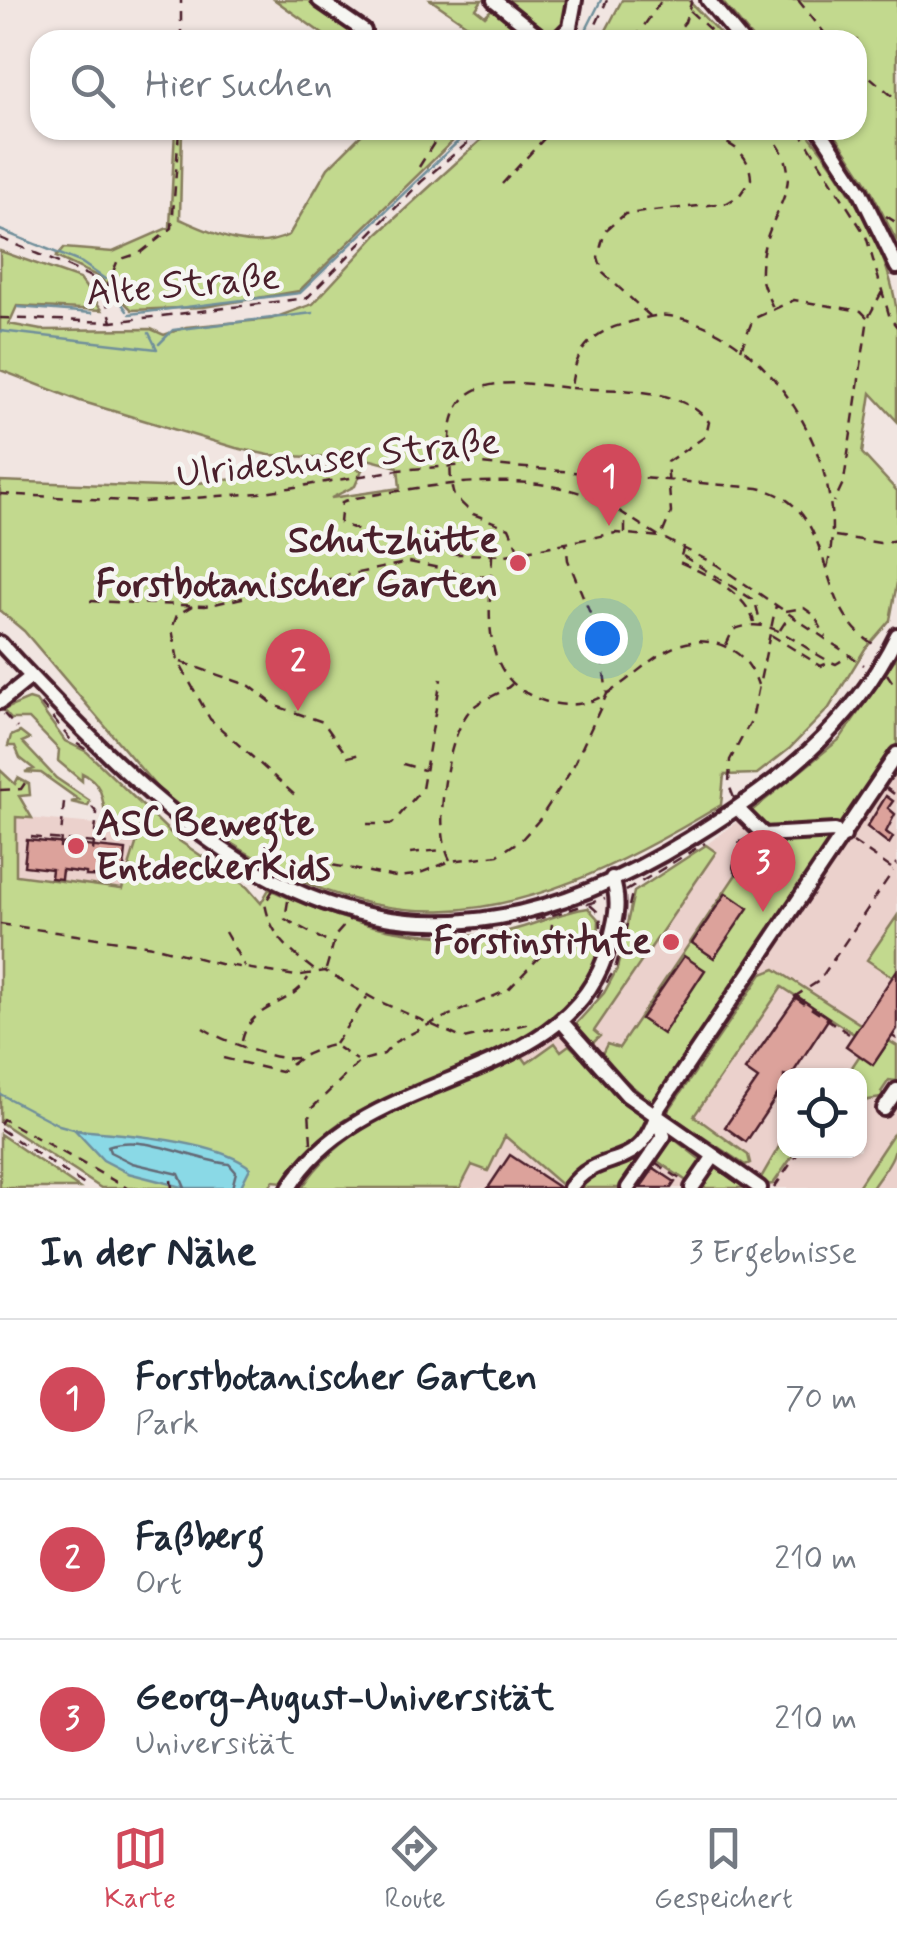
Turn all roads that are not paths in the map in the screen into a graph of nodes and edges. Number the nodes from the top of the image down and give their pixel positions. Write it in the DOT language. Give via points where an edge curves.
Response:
graph roads {
  1 [pos="319,0"];
  2 [pos="494,0"];
  3 [pos="575,0"];
  4 [pos="708,0"];
  5 [pos="362,26"];
  6 [pos="532,30"];
  7 [pos="568,30"];
  8 [pos="734,30"];
  9 [pos="827,140"];
  10 [pos="897,267"];
  11 [pos="897,635"];
  12 [pos="0,642"];
  13 [pos="31,677"];
  14 [pos="0,702"];
  15 [pos="897,754"];
  16 [pos="738,809"];
  17 [pos="764,836"];
  18 [pos="844,836"];
  19 [pos="742,867"];
  20 [pos="609,880"];
  21 [pos="562,1022"];
  22 [pos="896,1093"];
  23 [pos="884,1109"];
  24 [pos="656,1118"];
  25 [pos="714,1156"];
  26 [pos="573,1187"];
  27 [pos="289,1188"];
  28 [pos="628,1188"];
  29 [pos="692,1188"];
  30 [pos="760,1188"];
  1 -- 5 [label="street"];
  2 -- 6 [label="street"];
  3 -- 7 [label="street"];
  4 -- 8 [label="street"];
  9 -- 10 [label="street"];
  11 -- 16 [label="street" via="834,730"];
  12 -- 13 [label="street"];
  13 -- 14 [label="street"];
  13 -- 20 [label="street" via="171,813 264,875 313,898 365,915 473,922"];
  15 -- 18 [label="street"];
  16 -- 17 [label="street"];
  16 -- 20 [label="street"];
  17 -- 18 [label="street"];
  17 -- 19 [label="street"];
  18 -- 24 [label="street"];
  20 -- 21 [label="street" via="612,936 598,981"];
  21 -- 24 [label="street"];
  21 -- 27 [label="street" via="387,1105 314,1154"];
  22 -- 23 [label="street"];
  24 -- 25 [label="street"];
  24 -- 26 [label="street" via="634,1154 588,1170"];
  24 -- 28 [label="street" via="664,1136"];
  25 -- 29 [label="street"];
  25 -- 30 [label="street"];
}
